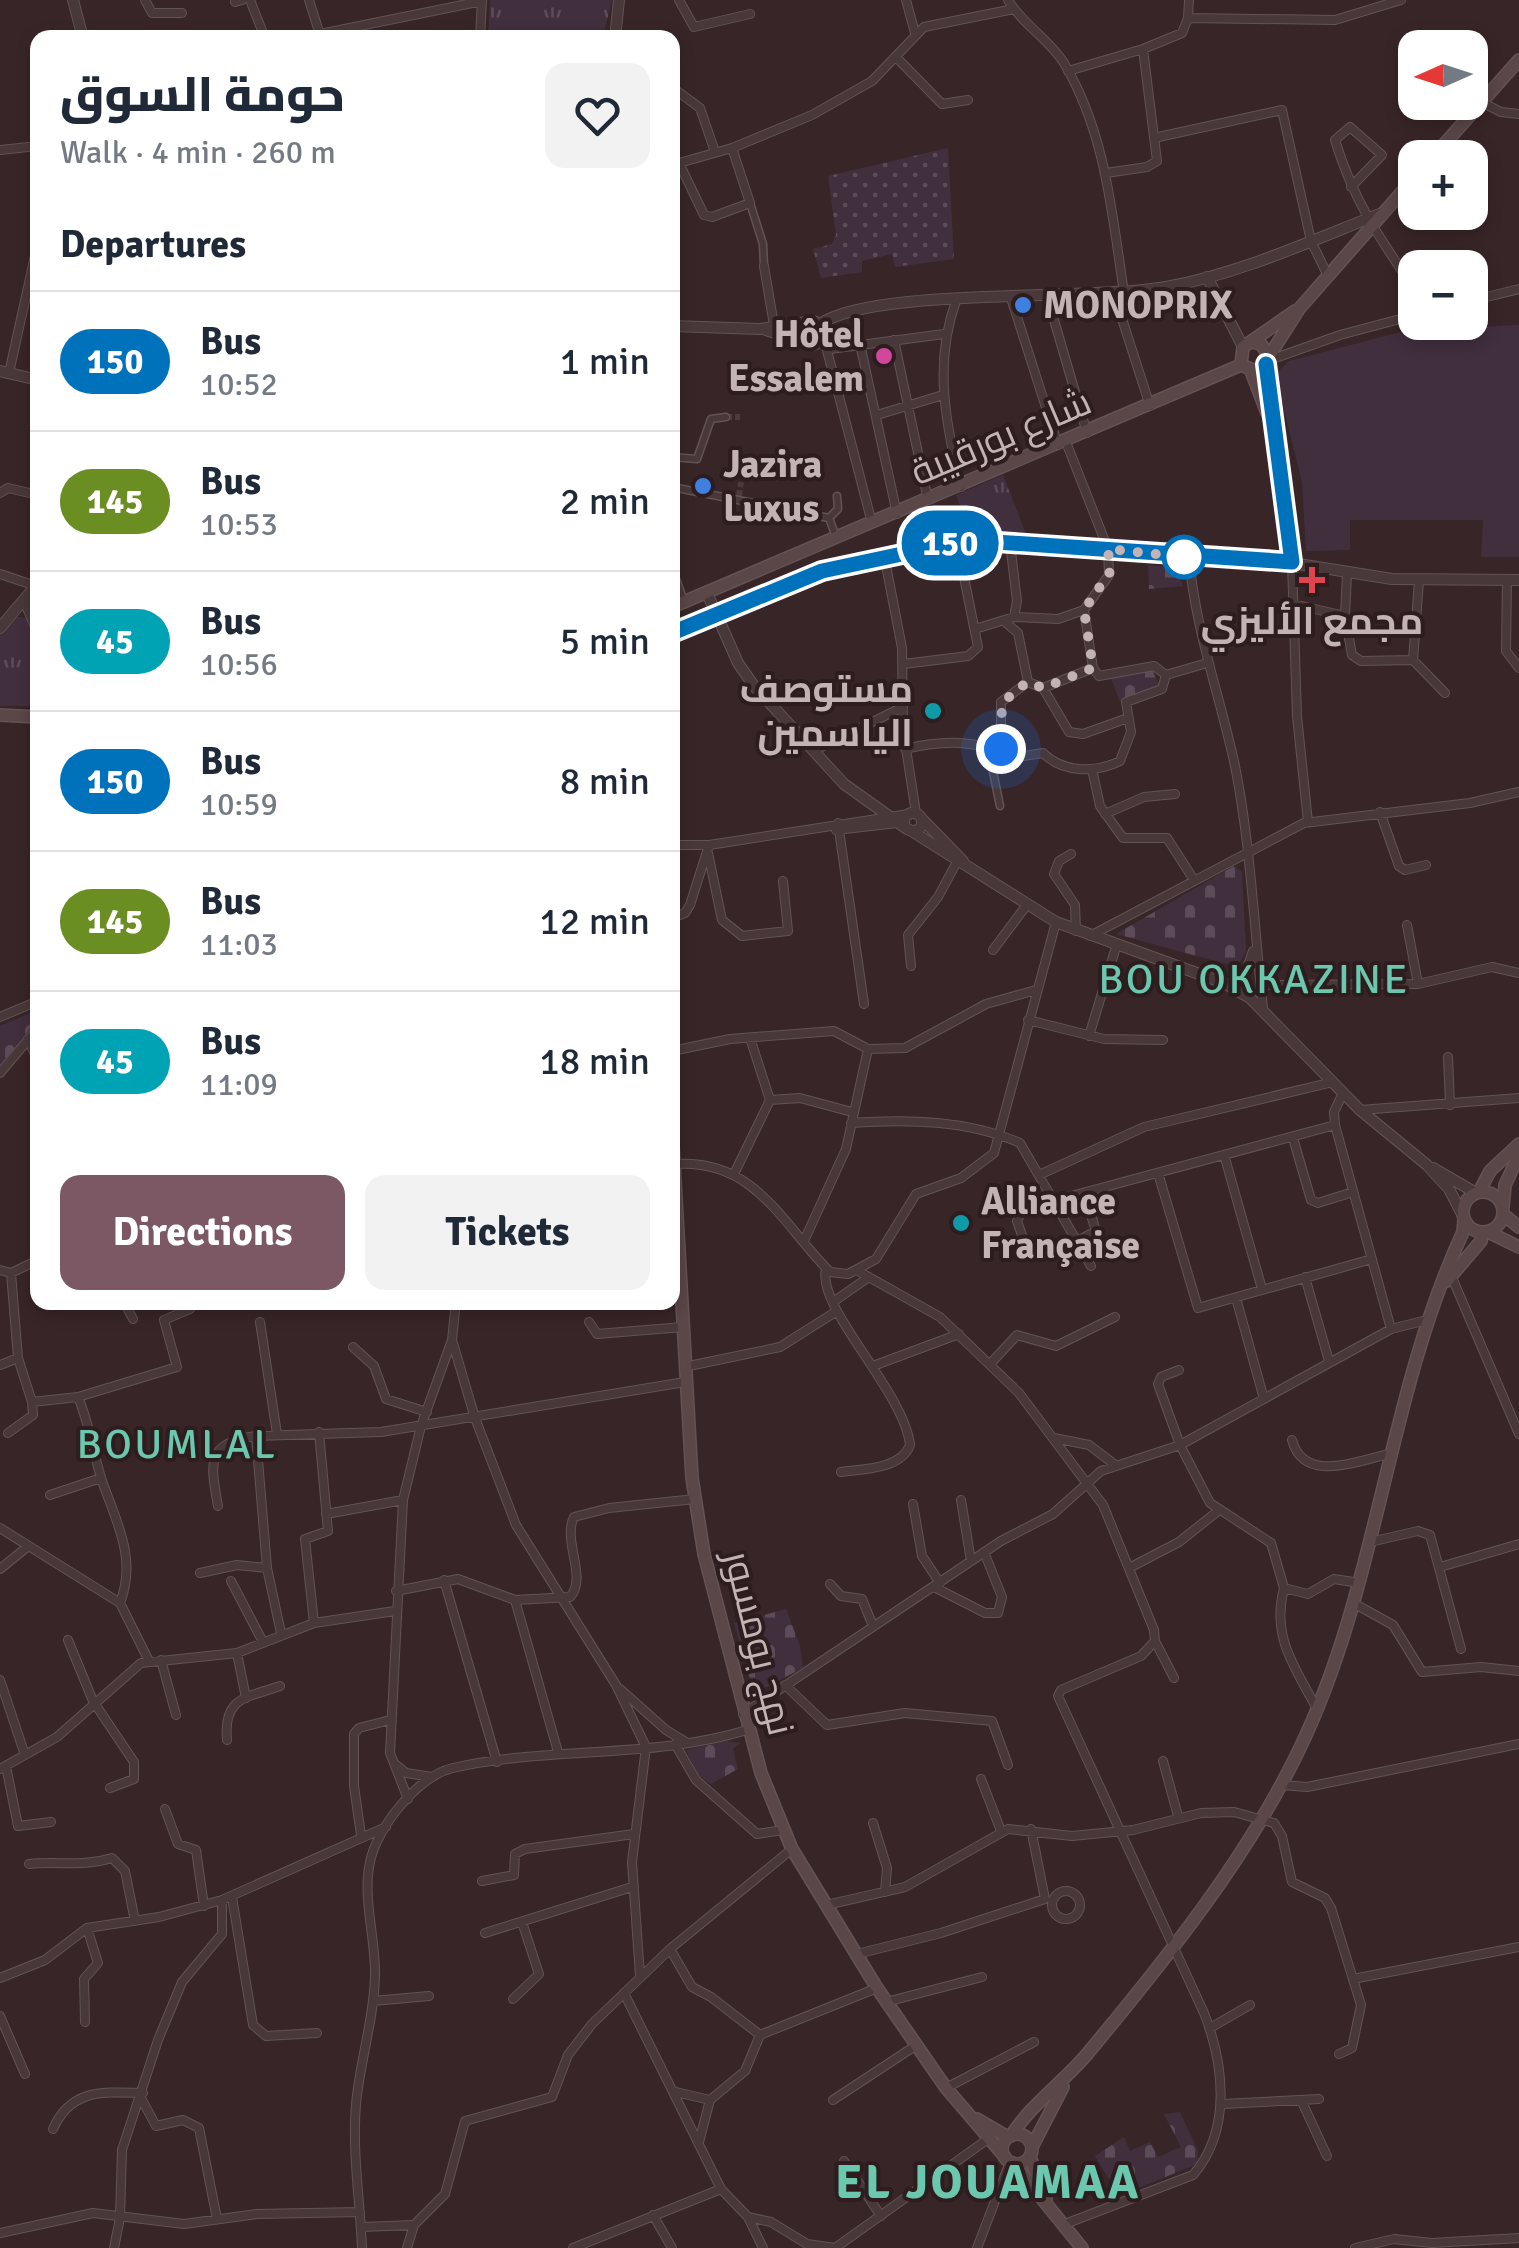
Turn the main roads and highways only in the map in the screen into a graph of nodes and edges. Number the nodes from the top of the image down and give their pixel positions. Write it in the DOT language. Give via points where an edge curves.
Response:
graph roads {
  1 [pos="1519,60"];
  2 [pos="1448,140"];
  3 [pos="1398,196"];
  4 [pos="1299,309"];
  5 [pos="1247,344"];
  6 [pos="1267,361"];
  7 [pos="1246,368"];
  8 [pos="1271,421"];
  9 [pos="680,603"];
  10 [pos="680,630"];
  11 [pos="30,715"];
  12 [pos="0,716"];
  13 [pos="1519,1144"];
  14 [pos="1519,1155"];
  15 [pos="1477,1192"];
  16 [pos="1503,1211"];
  17 [pos="1464,1218"];
  18 [pos="1519,1227"];
  19 [pos="1486,1233"];
  20 [pos="1519,1247"];
  21 [pos="1449,1272"];
  22 [pos="680,1278"];
  23 [pos="1077,2066"];
  24 [pos="968,2113"];
  25 [pos="1010,2137"];
  26 [pos="1031,2152"];
  27 [pos="1009,2161"];
  28 [pos="1047,2202"];
  29 [pos="1082,2248"];
  1 -- 2 [label="main road"];
  3 -- 4 [label="main road"];
  4 -- 5 [label="main road"];
  4 -- 6 [label="main road"];
  5 -- 6 [label="main road" via="1261,344"];
  5 -- 7 [label="main road"];
  6 -- 7 [label="main road, شارع بورقيبة"];
  6 -- 8 [label="main road"];
  7 -- 8 [label="main road"];
  7 -- 9 [label="main road, شارع بورقيبة"];
  8 -- 10 [label="main road, شارع بورقيبة" via="1292,562 957,542 822,571"];
  11 -- 12 [label="main road"];
  13 -- 15 [label="main road"];
  14 -- 16 [label="main road" via="1505,1185"];
  15 -- 16 [label="main road" via="1496,1196"];
  15 -- 17 [label="main road" via="1465,1202"];
  16 -- 18 [label="main road"];
  16 -- 19 [label="main road"];
  17 -- 19 [label="main road"];
  17 -- 21 [label="main road"];
  19 -- 20 [label="main road"];
  19 -- 21 [label="main road"];
  21 -- 23 [label="main road" via="1426,1320 1355,1604 1318,1710 1264,1817"];
  22 -- 24 [label="main road, نهج بومسور" via="695,1499 747,1730 792,1849 915,2046"];
  23 -- 25 [label="main road"];
  23 -- 26 [label="main road"];
  24 -- 25 [label="main road, نهج بومسور"];
  24 -- 27 [label="main road, نهج بومسور"];
  25 -- 26 [label="main road, نهج بومسور" via="1022,2135"];
  25 -- 27 [label="main road" via="1003,2146"];
  26 -- 27 [label="main road"];
  26 -- 28 [label="main road, نهج بومسور"];
  27 -- 28 [label="main road, نهج بومسور"];
  28 -- 29 [label="main road, نهج بومسور"];
}
